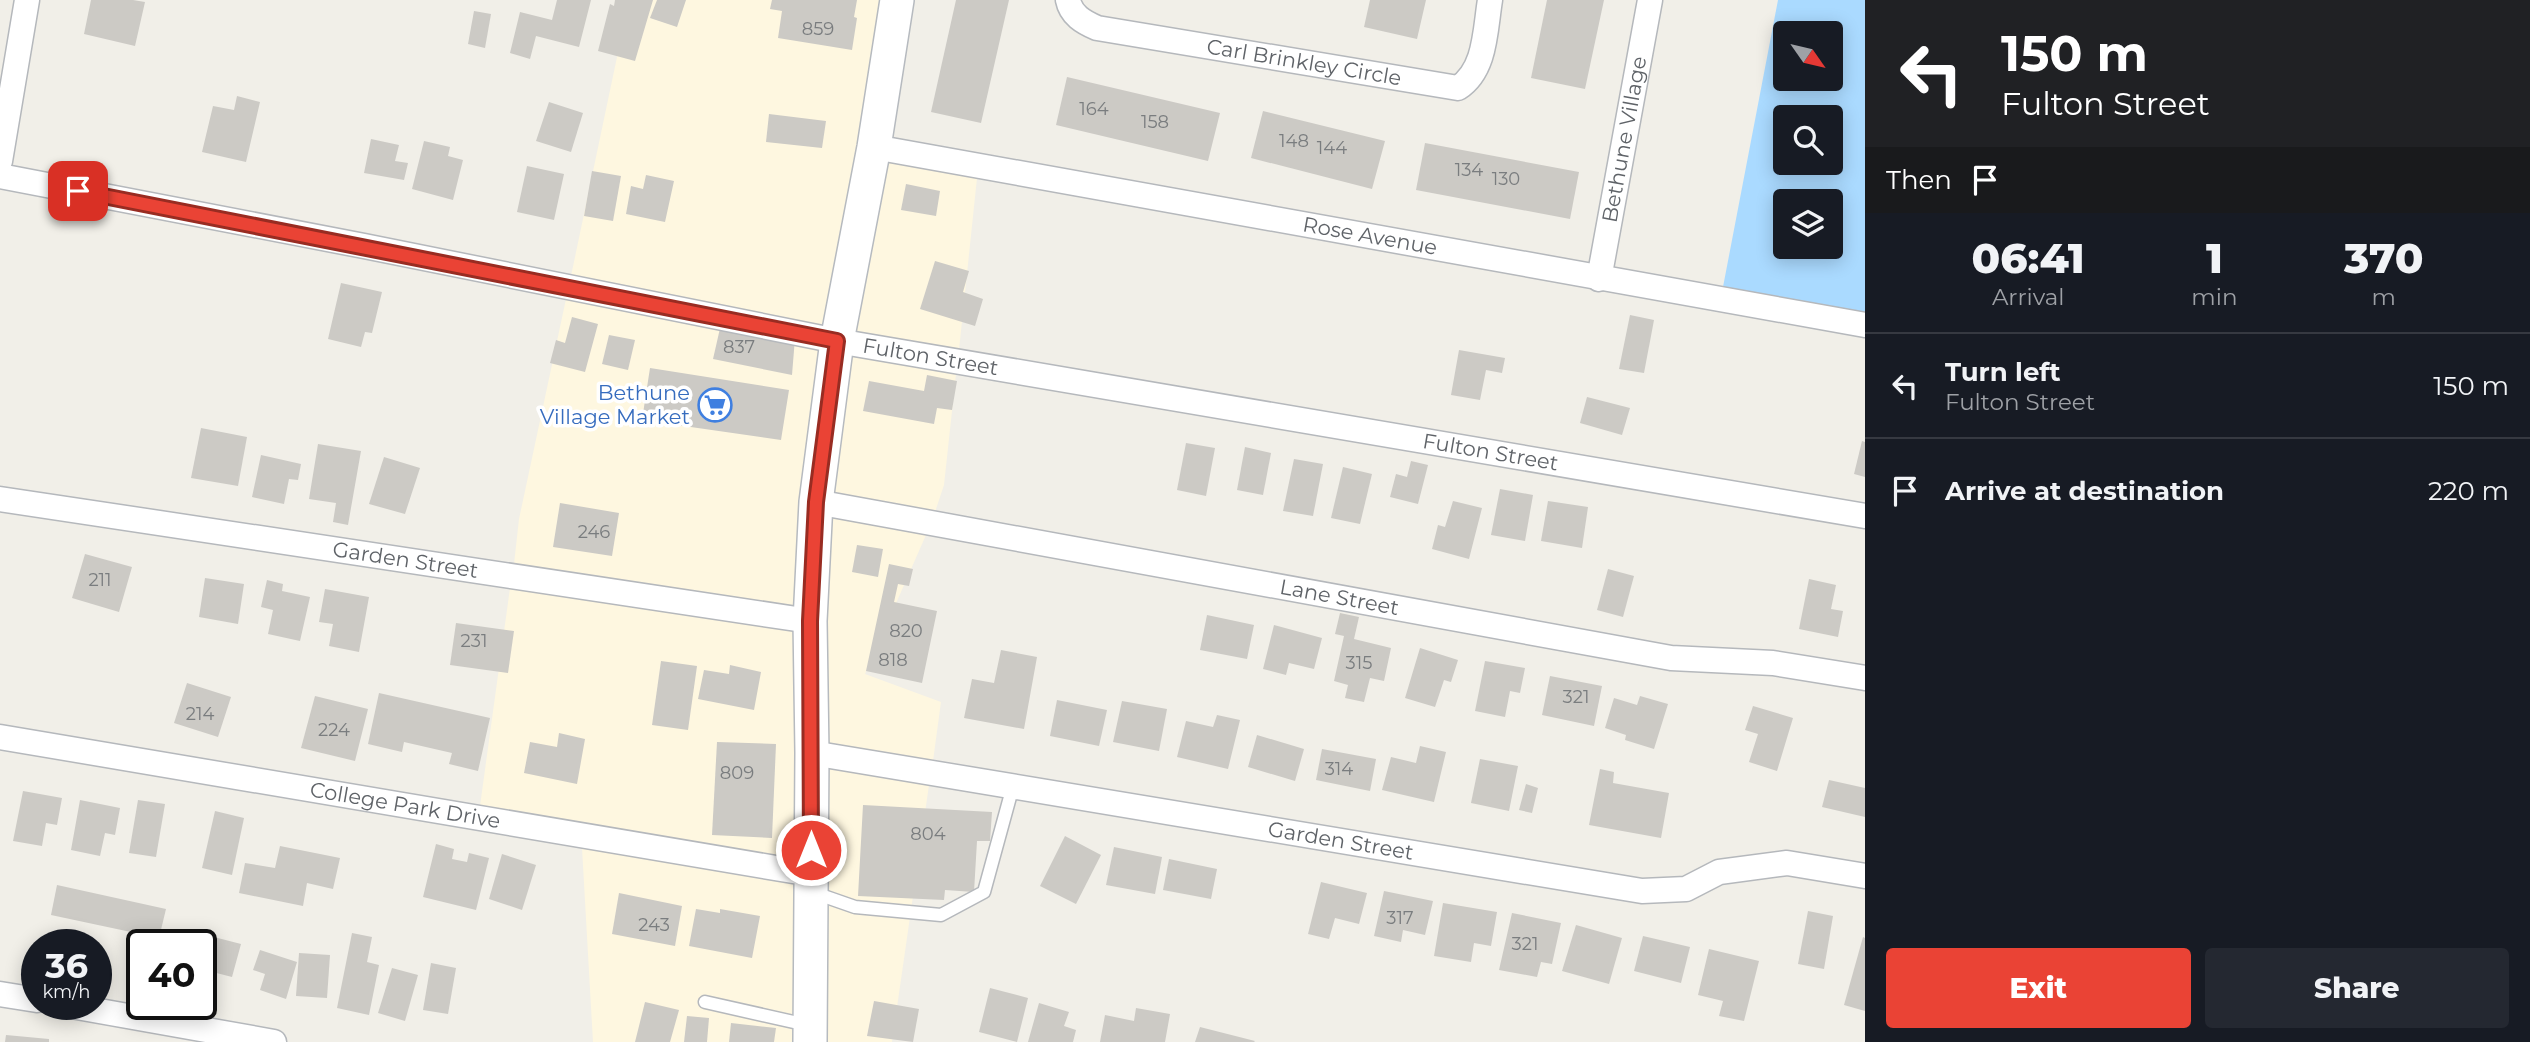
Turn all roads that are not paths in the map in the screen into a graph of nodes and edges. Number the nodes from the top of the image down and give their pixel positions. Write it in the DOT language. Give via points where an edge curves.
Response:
graph roads {
  1 [pos="27,0"];
  2 [pos="897,0"];
  3 [pos="1068,0"];
  4 [pos="1490,0"];
  5 [pos="1650,0"];
  6 [pos="874,147"];
  7 [pos="0,161"];
  8 [pos="0,176"];
  9 [pos="1600,279"];
  10 [pos="1865,325"];
  11 [pos="837,341"];
  12 [pos="0,499"];
  13 [pos="816,502"];
  14 [pos="1865,516"];
  15 [pos="810,621"];
  16 [pos="1865,678"];
  17 [pos="0,737"];
  18 [pos="811,753"];
  19 [pos="1013,786"];
  20 [pos="1865,876"];
  21 [pos="811,883"];
  22 [pos="0,994"];
  23 [pos="21,997"];
  24 [pos="705,1002"];
  25 [pos="112,1013"];
  26 [pos="810,1034"];
  27 [pos="274,1042"];
  1 -- 7 [label="street"];
  2 -- 6 [label="street"];
  3 -- 4 [label="street, Carl Brinkley Circle" via="1083,22 1097,28 1458,88 1471,80 1479,63"];
  5 -- 9 [label="street, Bethune Village"];
  6 -- 9 [label="street, Rose Avenue"];
  6 -- 11 [label="street"];
  8 -- 11 [label="street, Fulton Street"];
  9 -- 10 [label="street, Rose Avenue"];
  11 -- 13 [label="street"];
  11 -- 14 [label="street, Fulton Street"];
  12 -- 15 [label="street, Garden Street"];
  13 -- 15 [label="street"];
  13 -- 16 [label="street, Lane Street" via="1671,658 1773,663"];
  15 -- 18 [label="street"];
  17 -- 21 [label="street, College Park Drive"];
  18 -- 19 [label="street, Garden Street"];
  18 -- 21 [label="street"];
  19 -- 20 [label="street, Garden Street" via="1642,891 1686,889 1719,872 1787,863"];
  19 -- 21 [label="lane" via="984,892 967,903 941,915 888,912 855,907"];
  21 -- 26 [label="street"];
  22 -- 23 [label="street"];
  24 -- 26 [label="lane"];
  25 -- 27 [label="street"];
}
